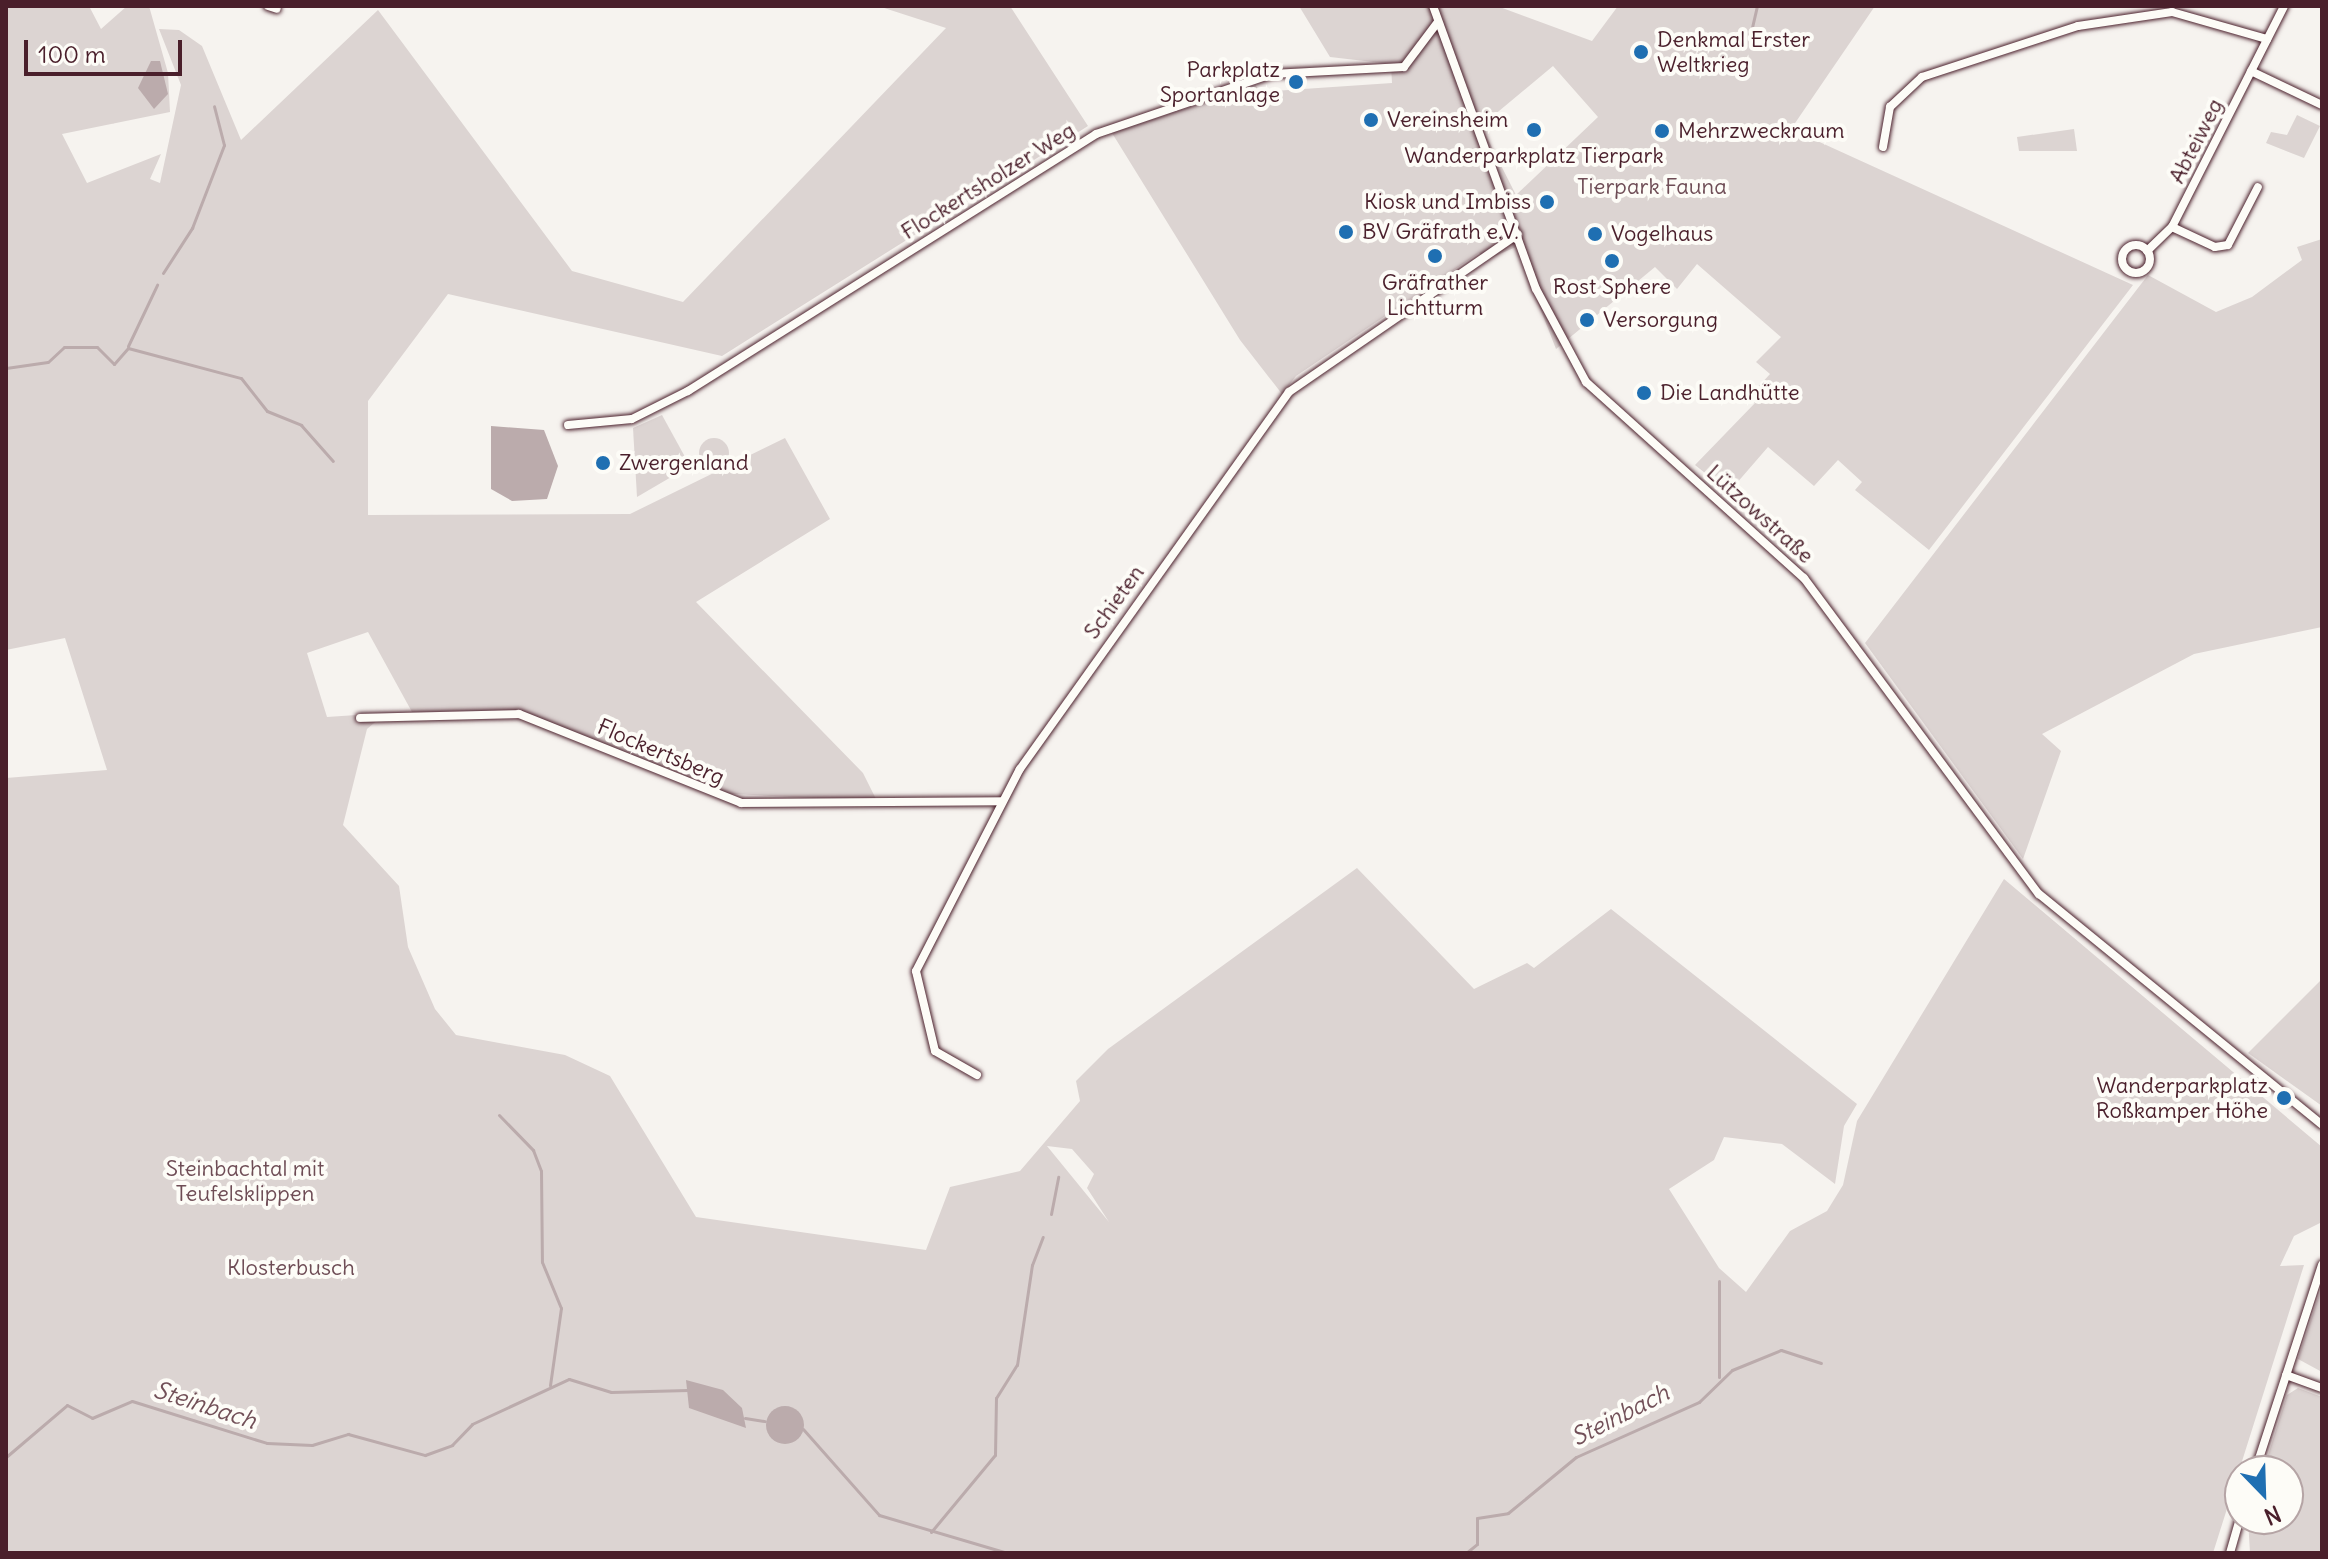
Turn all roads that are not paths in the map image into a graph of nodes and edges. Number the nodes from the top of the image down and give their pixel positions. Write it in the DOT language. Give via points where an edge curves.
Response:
graph roads {
  1 [pos="1433,6"];
  2 [pos="2284,6"];
  3 [pos="1437,23"];
  4 [pos="2267,39"];
  5 [pos="2251,71"];
  6 [pos="2322,105"];
  7 [pos="1883,147"];
  8 [pos="2258,187"];
  9 [pos="2172,227"];
  10 [pos="1518,234"];
  11 [pos="2147,251"];
  12 [pos="568,425"];
  13 [pos="360,718"];
  14 [pos="1001,801"];
  15 [pos="977,1075"];
  16 [pos="2322,1125"];
  17 [pos="2322,1265"];
  18 [pos="2286,1375"];
  19 [pos="2322,1388"];
  20 [pos="2260,1455"];
  1 -- 3 [label="street, Lützowstraße"];
  2 -- 4 [label="street, Abteiweg"];
  3 -- 10 [label="street, Lützowstraße"];
  3 -- 12 [label="street, Flockertsholzer Weg" via="1404,67 1272,74 1096,134 688,391 632,419"];
  4 -- 5 [label="street, Abteiweg"];
  4 -- 7 [label="street" via="2172,12 2078,26 1922,77 1890,107"];
  5 -- 6 [label="street"];
  5 -- 9 [label="street, Abteiweg"];
  8 -- 9 [label="street" via="2228,245 2215,247"];
  9 -- 11 [label="street, Abteiweg"];
  10 -- 14 [label="street, Schieten" via="1289,392"];
  10 -- 16 [label="street, Lützowstraße" via="1555,331 1594,391 1804,578 2039,894"];
  13 -- 14 [label="street, Flockertsberg" via="519,714 741,803"];
  14 -- 15 [label="street, Schieten" via="916,971 935,1051"];
  17 -- 18 [label="street"];
  18 -- 19 [label="street"];
  18 -- 20 [label="street"];
}
